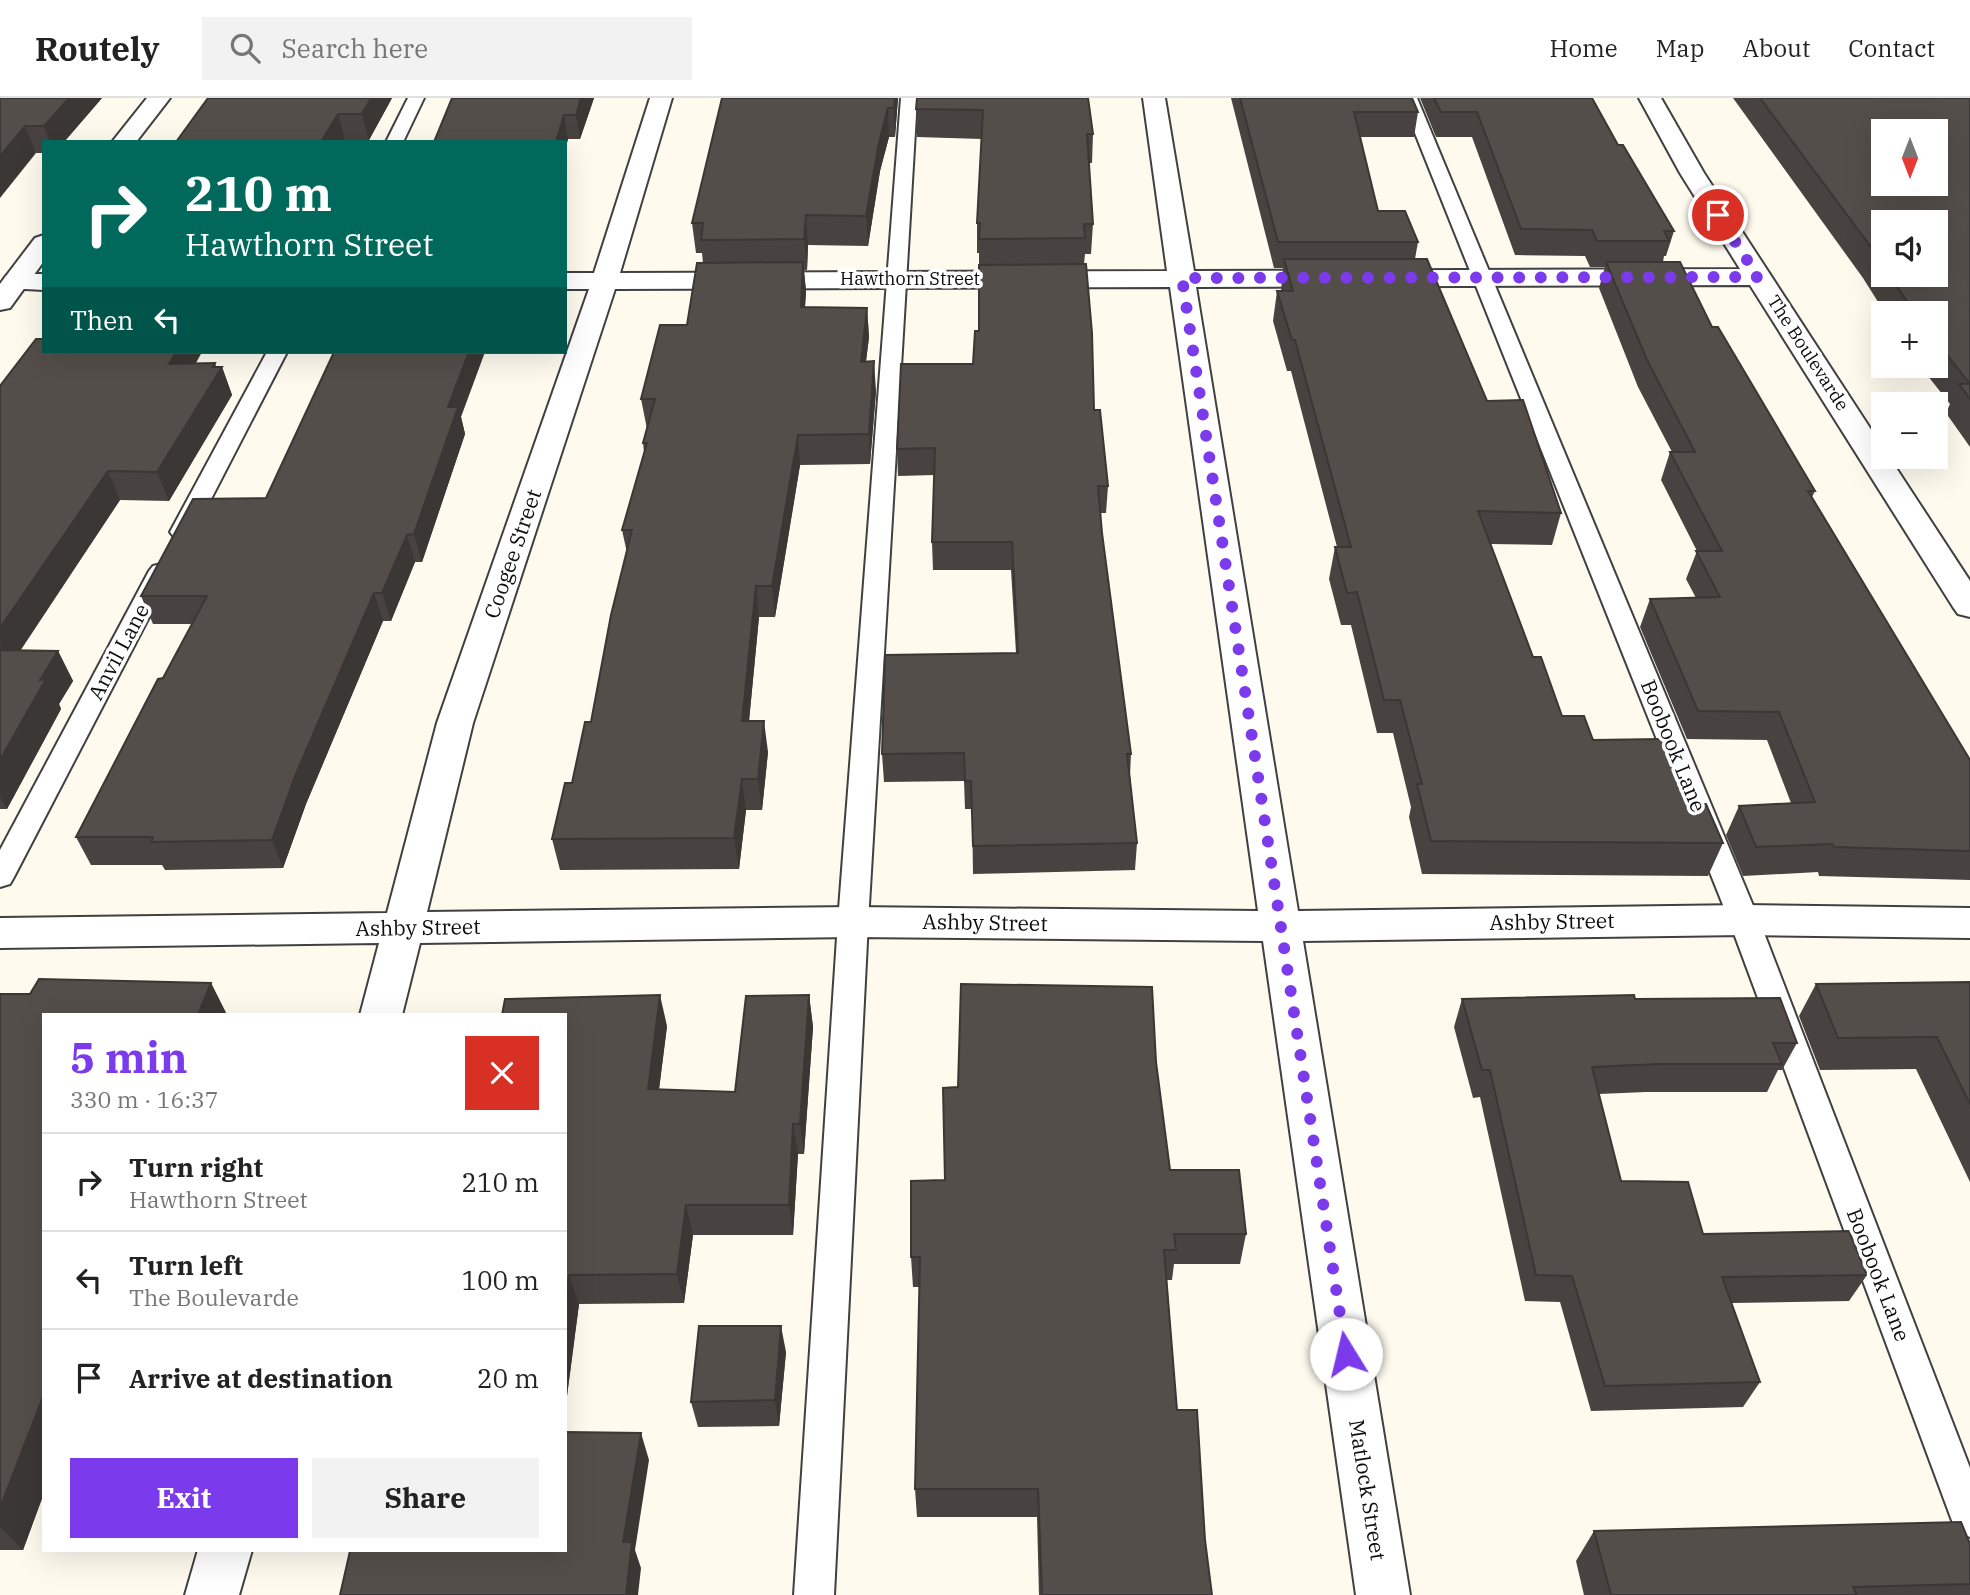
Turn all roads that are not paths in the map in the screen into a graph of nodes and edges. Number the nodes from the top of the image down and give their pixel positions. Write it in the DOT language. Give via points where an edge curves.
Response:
graph roads {
  1 [pos="159,98"];
  2 [pos="416,98"];
  3 [pos="661,98"];
  4 [pos="909,98"];
  5 [pos="1154,98"];
  6 [pos="1409,98"];
  7 [pos="1650,98"];
  8 [pos="126,140"];
  9 [pos="395,140"];
  10 [pos="42,246"];
  11 [pos="1483,277"];
  12 [pos="1758,277"];
  13 [pos="1182,278"];
  14 [pos="898,279"];
  15 [pos="606,280"];
  16 [pos="567,281"];
  17 [pos="42,283"];
  18 [pos="8,292"];
  19 [pos="275,354"];
  20 [pos="1970,607"];
  21 [pos="0,877"];
  22 [pos="1744,920"];
  23 [pos="853,922"];
  24 [pos="1970,923"];
  25 [pos="1281,926"];
  26 [pos="405,928"];
  27 [pos="0,933"];
  28 [pos="382,1013"];
  29 [pos="1970,1518"];
  30 [pos="224,1552"];
  31 [pos="212,1595"];
  32 [pos="814,1595"];
  33 [pos="1383,1595"];
  1 -- 8 [label="street"];
  2 -- 9 [label="lane"];
  3 -- 15 [label="street, Coogee Street"];
  4 -- 14 [label="lane"];
  5 -- 13 [label="street, Matlock Street"];
  6 -- 11 [label="lane, Boobook Lane"];
  7 -- 12 [label="street, The Boulevarde"];
  10 -- 18 [label="street"];
  11 -- 12 [label="street, Hawthorn Street"];
  11 -- 13 [label="street, Hawthorn Street"];
  11 -- 22 [label="lane, Boobook Lane"];
  12 -- 20 [label="street, The Boulevarde"];
  13 -- 14 [label="street, Hawthorn Street"];
  13 -- 25 [label="street, Matlock Street"];
  14 -- 15 [label="street, Hawthorn Street"];
  14 -- 23 [label="lane"];
  15 -- 16 [label="street, Hawthorn Street"];
  15 -- 26 [label="street, Coogee Street" via="456,723"];
  17 -- 18 [label="street"];
  19 -- 21 [label="lane, Anvil Lane"];
  22 -- 24 [label="street, Ashby Street"];
  22 -- 25 [label="street, Ashby Street"];
  22 -- 29 [label="lane, Boobook Lane"];
  23 -- 25 [label="street, Ashby Street"];
  23 -- 26 [label="street, Ashby Street"];
  23 -- 32 [label="lane"];
  25 -- 33 [label="street, Matlock Street"];
  26 -- 27 [label="street, Ashby Street"];
  26 -- 28 [label="street, Coogee Street"];
  30 -- 31 [label="street"];
}
